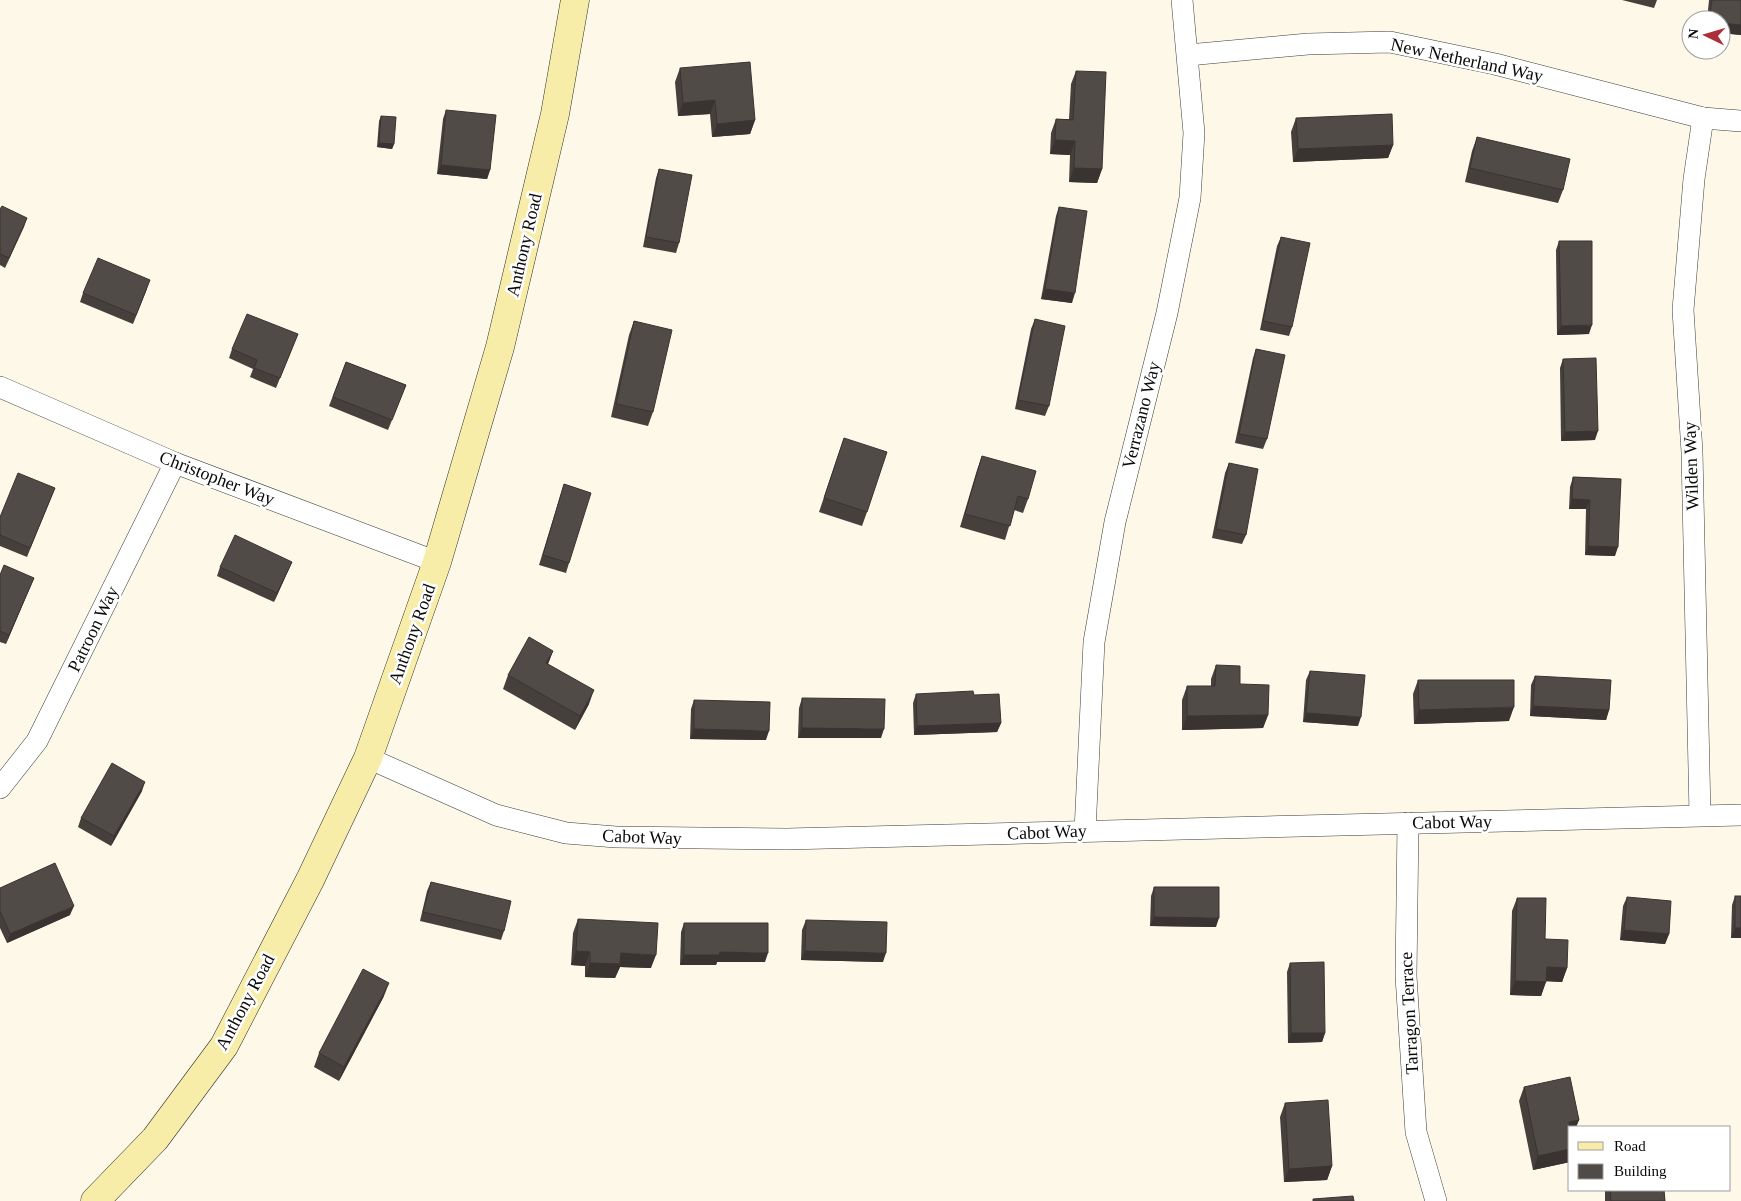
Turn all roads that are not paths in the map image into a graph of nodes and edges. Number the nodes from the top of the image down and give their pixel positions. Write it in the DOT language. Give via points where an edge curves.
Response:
graph roads {
  1 [pos="575,0"];
  2 [pos="1182,0"];
  3 [pos="1188,55"];
  4 [pos="1704,118"];
  5 [pos="1741,121"];
  6 [pos="0,387"];
  7 [pos="175,463"];
  8 [pos="437,562"];
  9 [pos="368,758"];
  10 [pos="0,788"];
  11 [pos="1741,815"];
  12 [pos="1700,816"];
  13 [pos="1408,823"];
  14 [pos="1085,831"];
  15 [pos="95,1201"];
  16 [pos="1436,1201"];
  1 -- 8 [label="street, Anthony Road" via="555,114 500,346"];
  2 -- 3 [label="street, Verrazano Way"];
  3 -- 4 [label="street, New Netherland Way" via="1308,44 1390,42 1495,64"];
  3 -- 14 [label="street, Verrazano Way" via="1194,133 1190,198 1167,313 1115,522 1094,642"];
  4 -- 5 [label="street, New Netherland Way"];
  4 -- 12 [label="street, Wilden Way" via="1694,179 1683,310 1692,452"];
  6 -- 7 [label="street, Christopher Way"];
  7 -- 8 [label="street, Christopher Way"];
  7 -- 10 [label="street, Patroon Way" via="37,741"];
  8 -- 9 [label="street, Anthony Road"];
  9 -- 14 [label="street, Cabot Way" via="496,815 566,833 616,838 786,839"];
  9 -- 15 [label="street, Anthony Road" via="310,880 224,1046 155,1139"];
  11 -- 12 [label="street, Cabot Way"];
  12 -- 13 [label="street, Cabot Way"];
  13 -- 14 [label="street, Cabot Way"];
  13 -- 16 [label="street, Tarragon Terrace" via="1406,976 1416,1132"];
}
